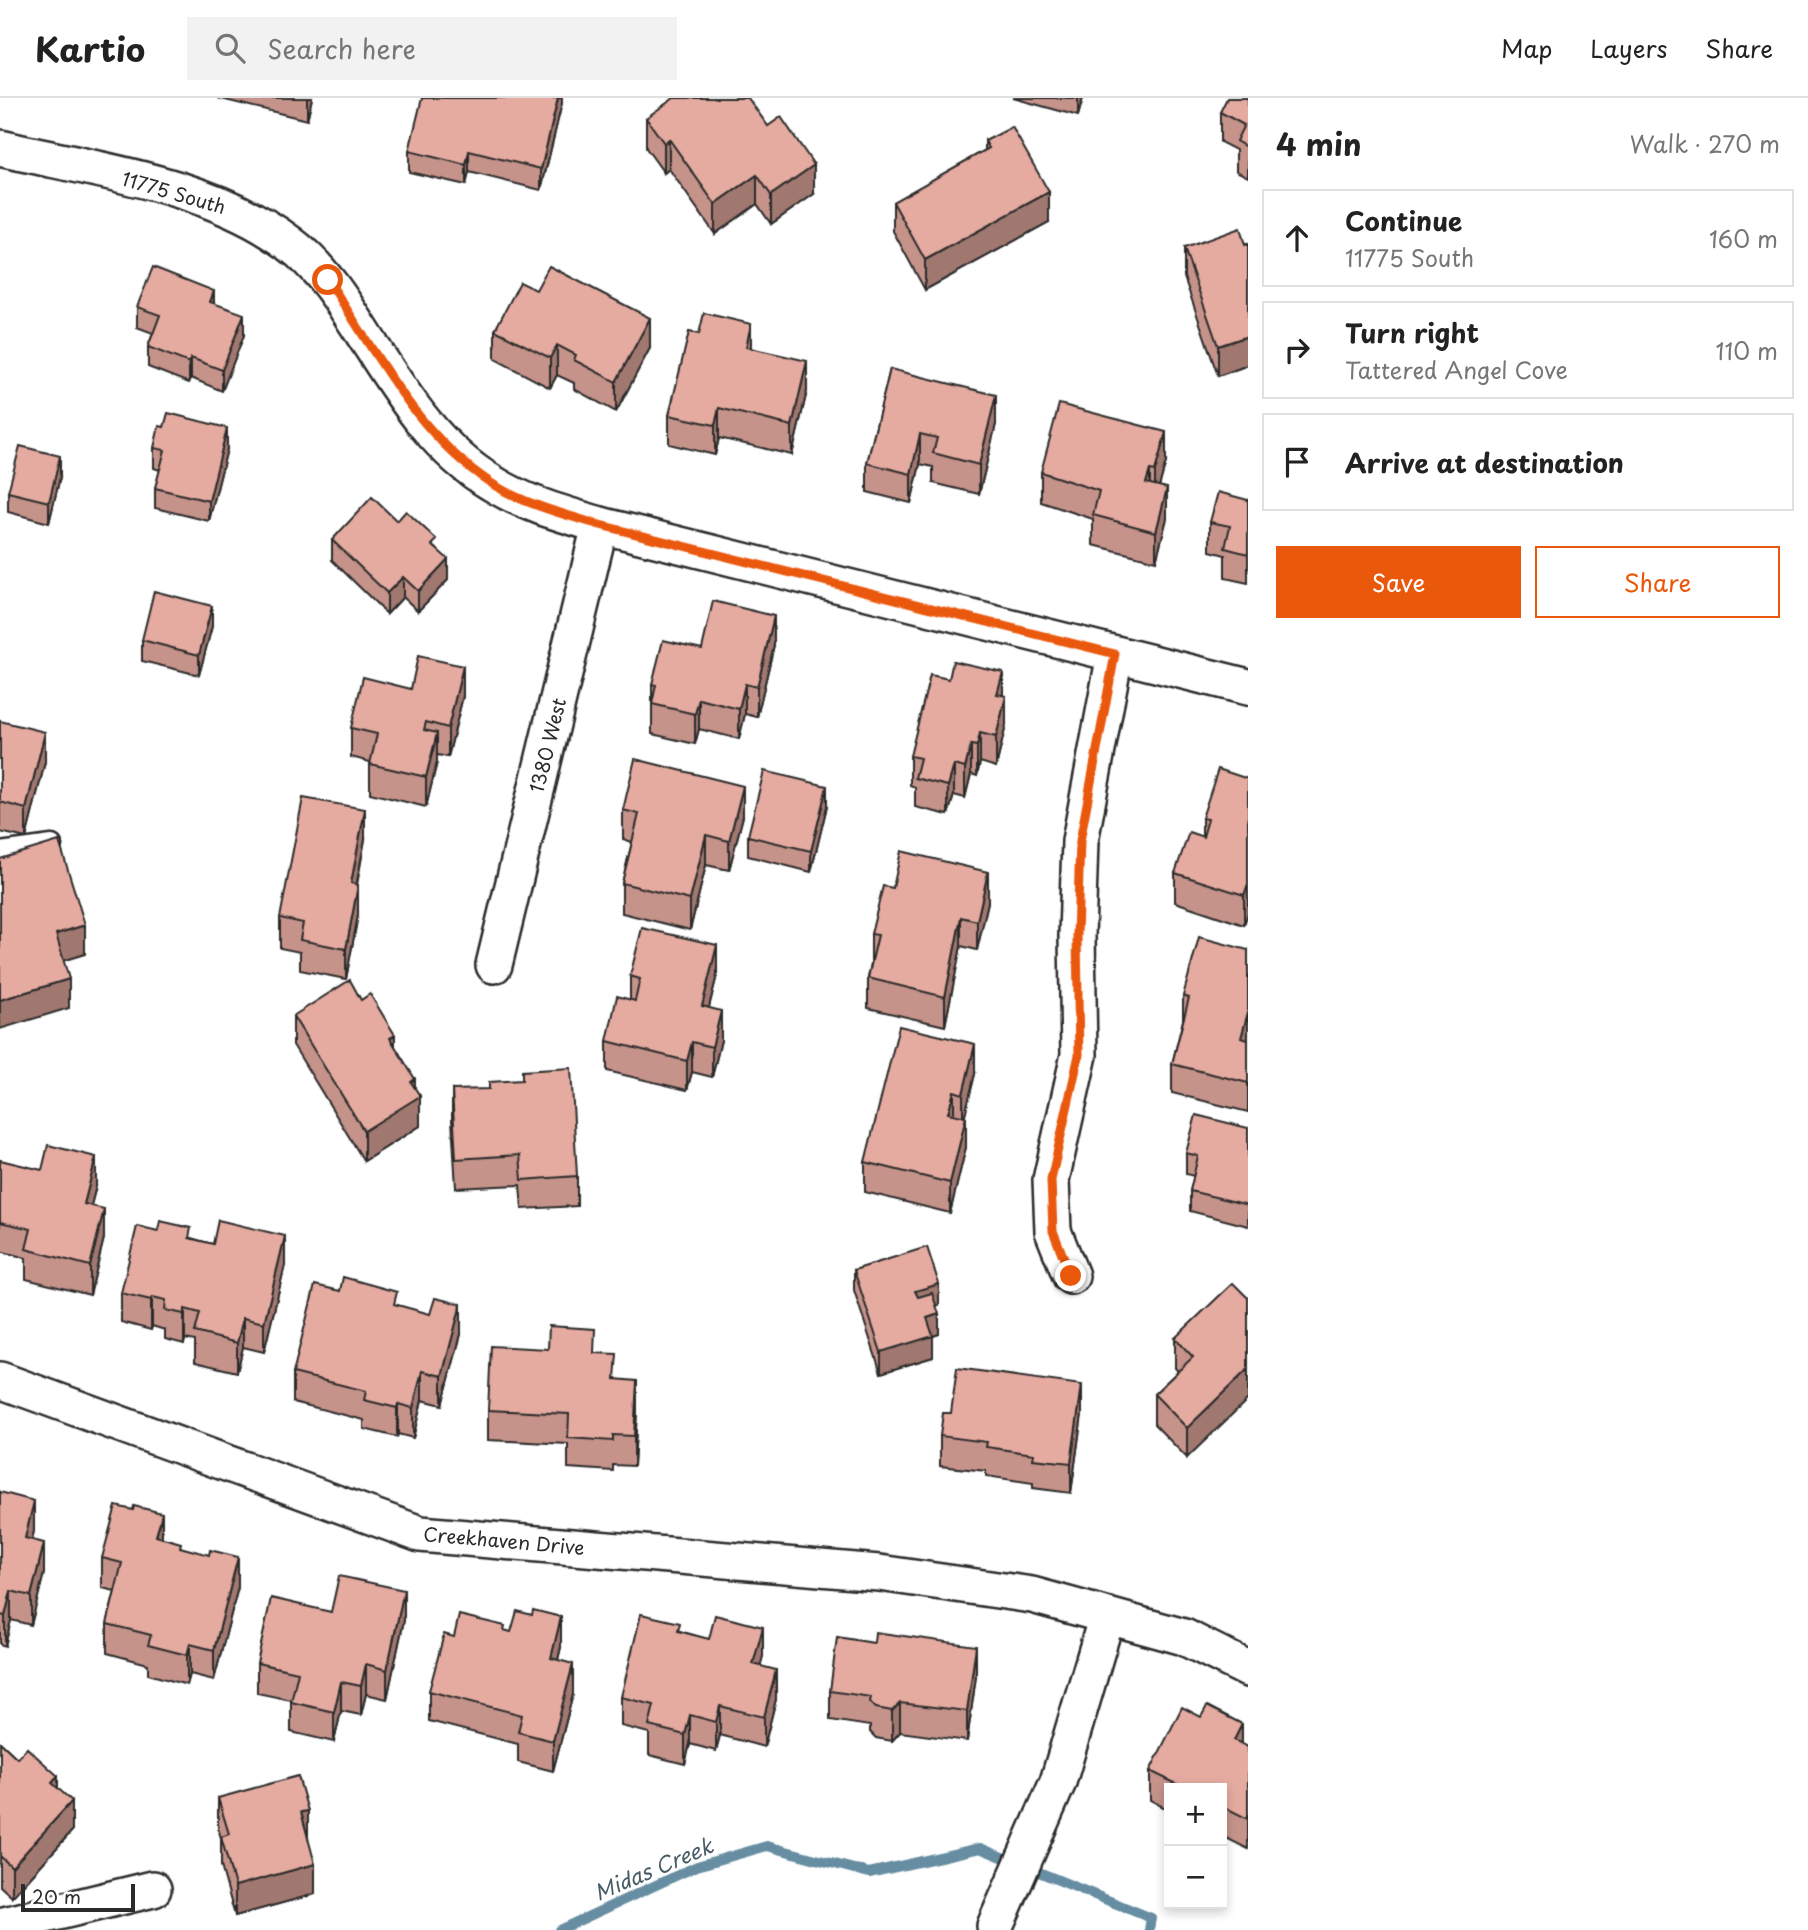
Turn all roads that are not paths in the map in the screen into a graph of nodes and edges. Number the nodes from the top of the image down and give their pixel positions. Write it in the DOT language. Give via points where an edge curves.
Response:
graph roads {
  1 [pos="0,148"];
  2 [pos="600,525"];
  3 [pos="1115,654"];
  4 [pos="1248,687"];
  5 [pos="52,845"];
  6 [pos="0,852"];
  7 [pos="494,965"];
  8 [pos="1071,1276"];
  9 [pos="0,1380"];
  10 [pos="1107,1616"];
  11 [pos="1248,1669"];
  12 [pos="152,1889"];
  13 [pos="0,1926"];
  14 [pos="995,1926"];
  1 -- 2 [label="street, 11775 South" via="195,195 246,214 291,244 328,280 414,410 449,450 491,483 539,506"];
  2 -- 3 [label="street, 11775 South"];
  2 -- 7 [label="street, 1380 West"];
  3 -- 4 [label="street, 11775 South"];
  3 -- 8 [label="street" via="1080,841 1079,1055 1051,1180 1053,1231"];
  5 -- 6 [label="lane"];
  9 -- 10 [label="street, Creekhaven Drive" via="420,1534 879,1573 1031,1595"];
  10 -- 11 [label="street, Creekhaven Drive" via="1184,1637"];
  10 -- 14 [label="street" via="1058,1782"];
  12 -- 13 [label="street"];
}
